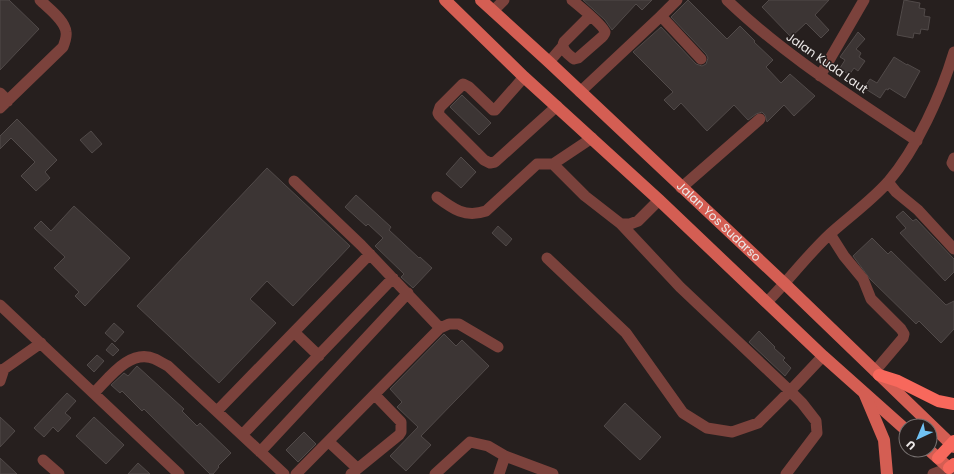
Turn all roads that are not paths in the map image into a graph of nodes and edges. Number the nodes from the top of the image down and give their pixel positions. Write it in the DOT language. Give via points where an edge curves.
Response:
graph roads {
  1 [pos="40,0"];
  2 [pos="445,0"];
  3 [pos="482,0"];
  4 [pos="504,0"];
  5 [pos="572,0"];
  6 [pos="676,0"];
  7 [pos="727,0"];
  8 [pos="864,0"];
  9 [pos="493,11"];
  10 [pos="590,16"];
  11 [pos="661,16"];
  12 [pos="562,47"];
  13 [pos="954,53"];
  14 [pos="701,59"];
  15 [pos="549,62"];
  16 [pos="820,76"];
  17 [pos="524,77"];
  18 [pos="580,92"];
  19 [pos="2,101"];
  20 [pos="557,106"];
  21 [pos="760,119"];
  22 [pos="592,138"];
  23 [pos="917,141"];
  24 [pos="954,158"];
  25 [pos="553,164"];
  26 [pos="954,166"];
  27 [pos="294,181"];
  28 [pos="888,182"];
  29 [pos="681,188"];
  30 [pos="437,198"];
  31 [pos="659,200"];
  32 [pos="621,224"];
  33 [pos="830,234"];
  34 [pos="954,249"];
  35 [pos="370,254"];
  36 [pos="547,258"];
  37 [pos="393,278"];
  38 [pos="784,284"];
  39 [pos="408,293"];
  40 [pos="766,302"];
  41 [pos="0,305"];
  42 [pos="440,328"];
  43 [pos="294,332"];
  44 [pos="41,343"];
  45 [pos="498,347"];
  46 [pos="319,356"];
  47 [pos="823,356"];
  48 [pos="2,370"];
  49 [pos="877,373"];
  50 [pos="0,381"];
  51 [pos="790,391"];
  52 [pos="864,392"];
  53 [pos="94,393"];
  54 [pos="375,396"];
  55 [pos="954,404"];
  56 [pos="217,411"];
  57 [pos="898,423"];
  58 [pos="242,435"];
  59 [pos="329,442"];
  60 [pos="953,444"];
  61 [pos="260,452"];
  62 [pos="938,452"];
  63 [pos="505,456"];
  64 [pos="938,457"];
  65 [pos="933,458"];
  66 [pos="43,460"];
  67 [pos="952,467"];
  68 [pos="354,471"];
  69 [pos="58,474"];
  70 [pos="179,474"];
  71 [pos="284,474"];
  72 [pos="296,474"];
  73 [pos="435,474"];
  74 [pos="499,474"];
  75 [pos="553,474"];
  76 [pos="786,474"];
  77 [pos="887,474"];
  78 [pos="932,474"];
  1 -- 19 [label="street" via="64,25 67,32 66,40 63,47"];
  2 -- 17 [label="main road, Jalan Yos Sudarso"];
  3 -- 9 [label="main road, Jalan Yos Sudarso"];
  4 -- 9 [label="street"];
  5 -- 10 [label="street"];
  6 -- 11 [label="street"];
  7 -- 16 [label="street, Jalan Kuda Laut" via="758,29"];
  8 -- 16 [label="street"];
  9 -- 15 [label="main road, Jalan Yos Sudarso"];
  10 -- 12 [label="street"];
  10 -- 12 [label="street" via="604,30 602,37 576,59"];
  11 -- 14 [label="street"];
  11 -- 18 [label="street"];
  12 -- 15 [label="street"];
  13 -- 23 [label="street"];
  15 -- 18 [label="main road, Jalan Yos Sudarso"];
  16 -- 23 [label="street, Jalan Kuda Laut"];
  17 -- 20 [label="main road, Jalan Yos Sudarso"];
  17 -- 20 [label="street" via="495,110 463,84 438,113 484,160 495,162"];
  18 -- 29 [label="main road, Jalan Yos Sudarso"];
  20 -- 22 [label="main road, Jalan Yos Sudarso"];
  21 -- 29 [label="street"];
  22 -- 25 [label="street"];
  22 -- 31 [label="main road, Jalan Yos Sudarso"];
  23 -- 28 [label="street"];
  24 -- 26 [label="street"];
  25 -- 30 [label="street" via="536,164 486,211 476,214 450,208"];
  25 -- 32 [label="street" via="585,196"];
  27 -- 35 [label="street"];
  28 -- 33 [label="street"];
  28 -- 34 [label="street"];
  29 -- 38 [label="main road, Jalan Yos Sudarso"];
  31 -- 32 [label="street" via="638,221"];
  31 -- 40 [label="main road, Jalan Yos Sudarso"];
  32 -- 51 [label="street" via="680,287"];
  33 -- 38 [label="street"];
  33 -- 49 [label="street" via="844,256 864,279 871,299 904,334"];
  35 -- 37 [label="street"];
  35 -- 43 [label="street"];
  36 -- 51 [label="street" via="626,333 683,413 706,428 732,432 758,423"];
  37 -- 39 [label="street"];
  37 -- 46 [label="street"];
  38 -- 40 [label="street"];
  38 -- 49 [label="main road, Jalan Yos Sudarso"];
  39 -- 42 [label="street"];
  39 -- 61 [label="street"];
  40 -- 47 [label="main road, Jalan Yos Sudarso"];
  41 -- 44 [label="street"];
  42 -- 45 [label="street" via="449,324 459,324"];
  42 -- 54 [label="street"];
  43 -- 46 [label="street"];
  43 -- 56 [label="street"];
  44 -- 48 [label="street"];
  44 -- 53 [label="street"];
  46 -- 58 [label="street"];
  47 -- 51 [label="street"];
  47 -- 52 [label="main road, Jalan Yos Sudarso"];
  48 -- 50 [label="street"];
  49 -- 55 [label="highway" via="938,401"];
  49 -- 60 [label="main road, Jalan Yos Sudarso"];
  51 -- 76 [label="street" via="816,421 817,433"];
  52 -- 57 [label="main road, Jalan Yos Sudarso"];
  52 -- 77 [label="main road" via="884,440"];
  53 -- 56 [label="street" via="125,362 138,356 154,358 168,366"];
  53 -- 70 [label="street"];
  54 -- 59 [label="street"];
  54 -- 68 [label="street" via="401,422 401,432"];
  56 -- 58 [label="street"];
  58 -- 61 [label="street"];
  59 -- 68 [label="street"];
  59 -- 72 [label="street"];
  60 -- 62 [label="highway"];
  61 -- 71 [label="street"];
  63 -- 73 [label="street" via="488,446 470,442"];
  63 -- 74 [label="street"];
  63 -- 75 [label="street"];
  64 -- 67 [label="main road"];
  65 -- 78 [label="street"];
  66 -- 69 [label="street"];
  67 -- 78 [label="street"];
}
